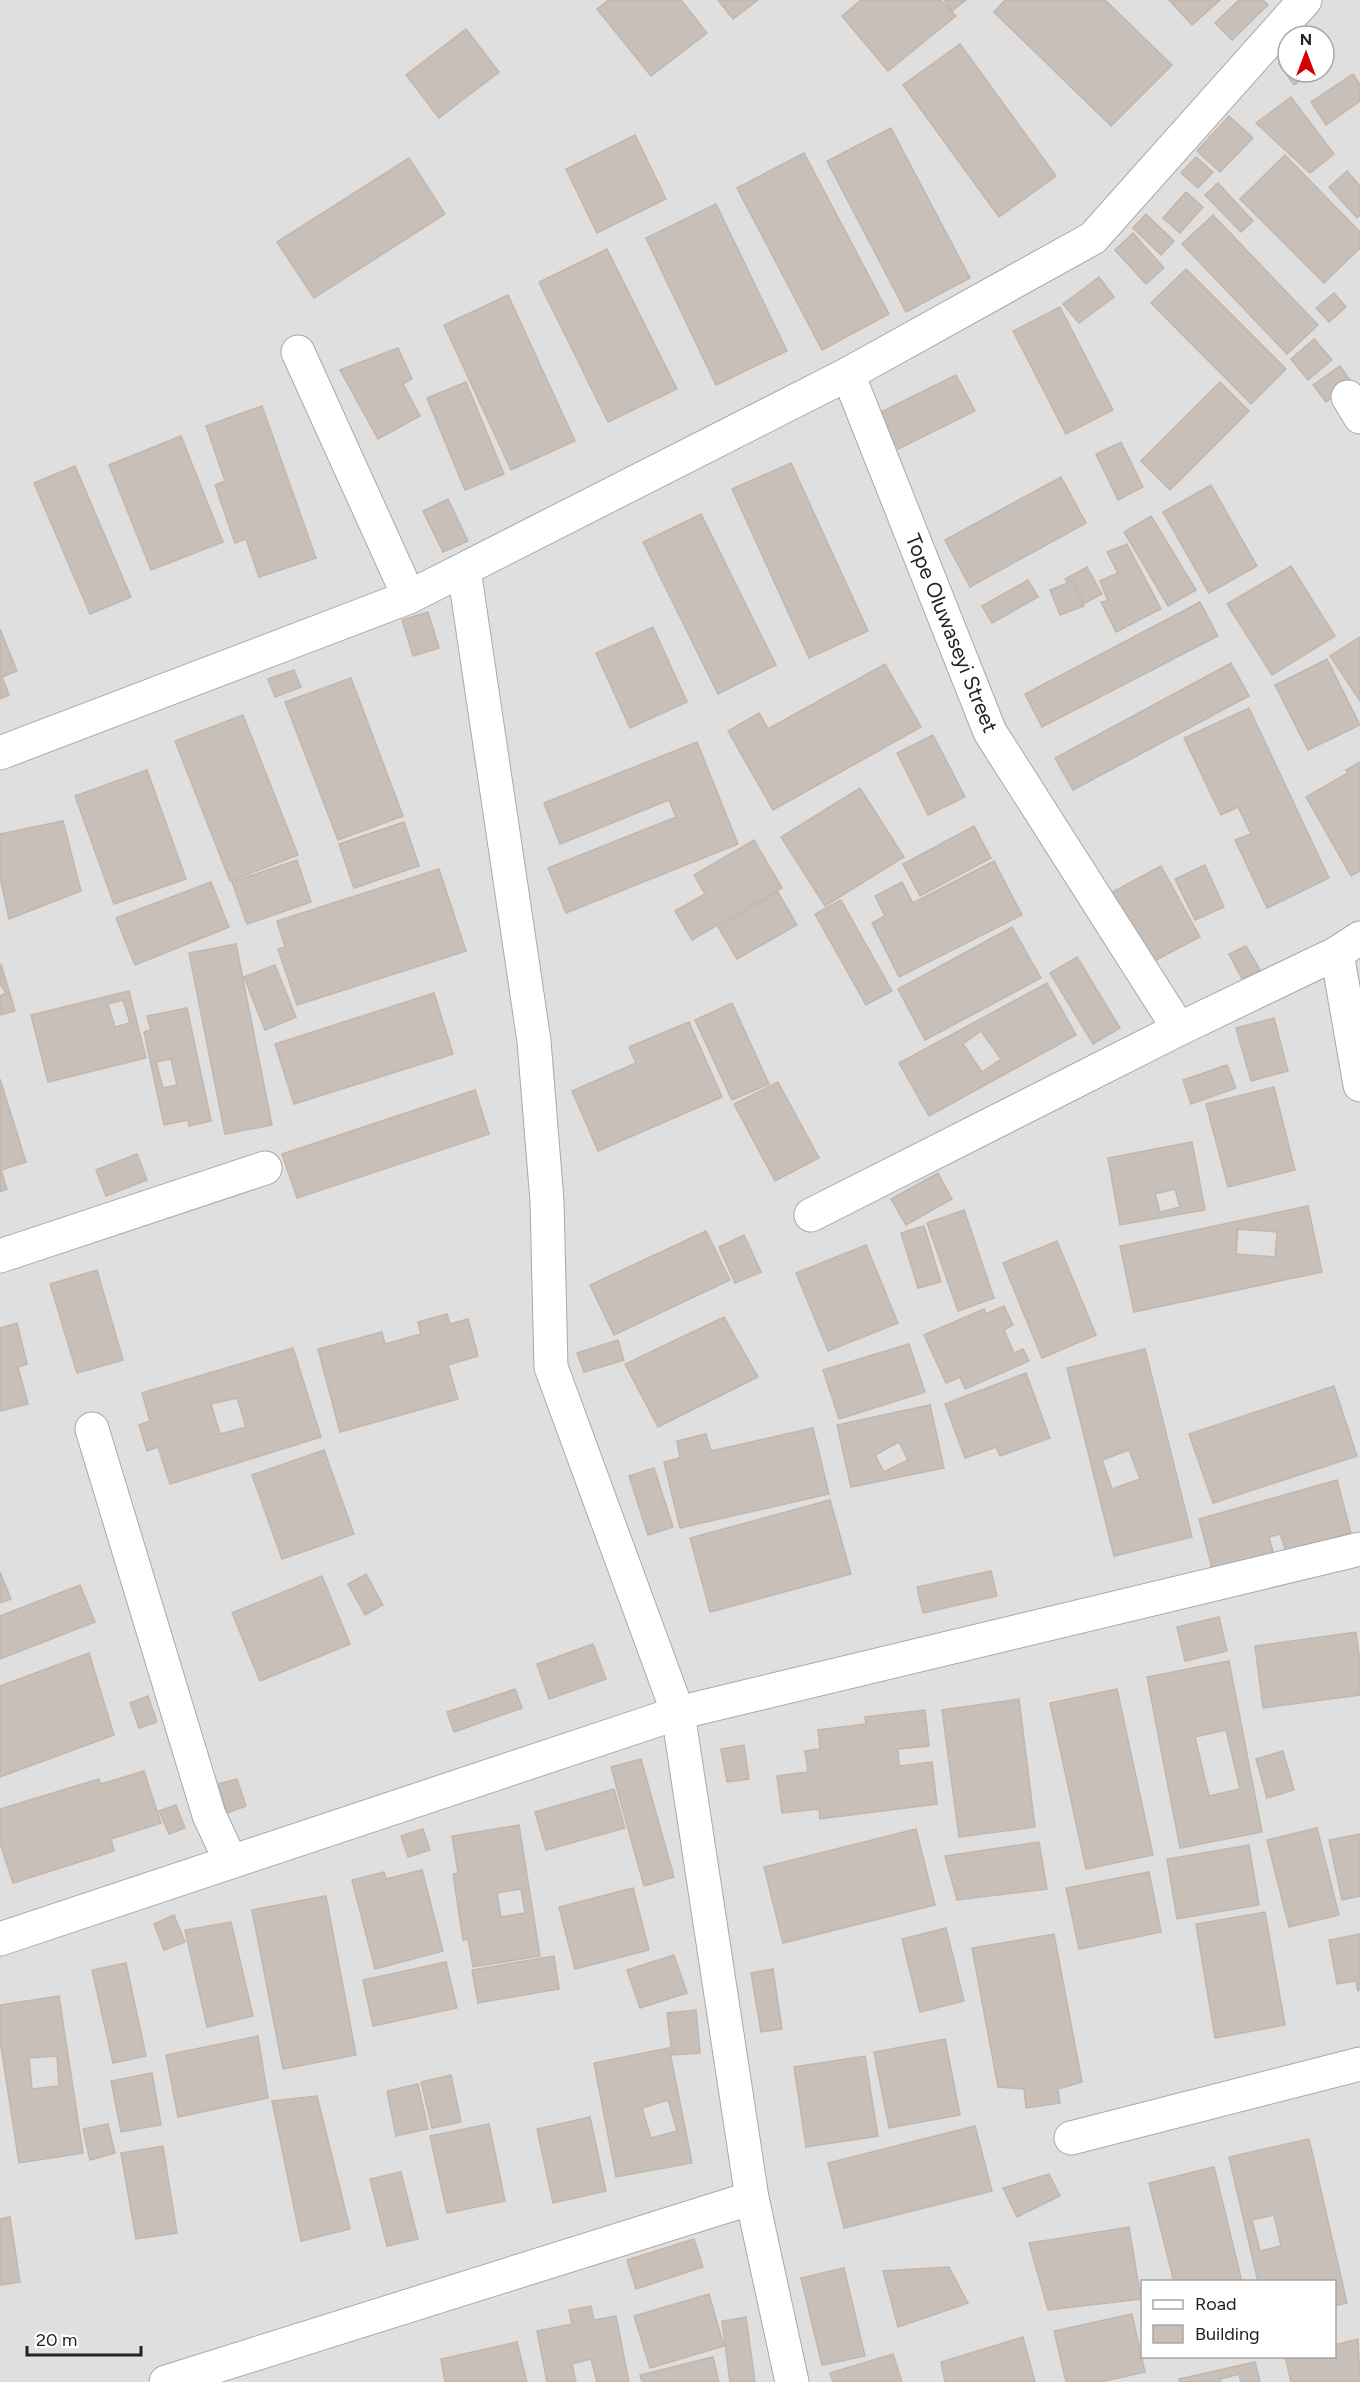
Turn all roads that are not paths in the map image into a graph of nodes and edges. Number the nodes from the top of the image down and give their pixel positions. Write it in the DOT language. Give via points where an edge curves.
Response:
graph roads {
  1 [pos="1305,0"];
  2 [pos="298,352"];
  3 [pos="848,374"];
  4 [pos="464,570"];
  5 [pos="409,597"];
  6 [pos="0,753"];
  7 [pos="1348,946"];
  8 [pos="1179,1029"];
  9 [pos="1360,1085"];
  10 [pos="265,1168"];
  11 [pos="811,1215"];
  12 [pos="0,1256"];
  13 [pos="92,1429"];
  14 [pos="1360,1549"];
  15 [pos="678,1713"];
  16 [pos="231,1862"];
  17 [pos="0,1939"];
  18 [pos="1360,2064"];
  19 [pos="1071,2138"];
  20 [pos="752,2198"];
  21 [pos="166,2382"];
  22 [pos="792,2382"];
  1 -- 3 [label="street" via="1093,238"];
  2 -- 5 [label="street"];
  3 -- 4 [label="street"];
  3 -- 8 [label="street, Tope Oluwaseyi Street" via="990,732"];
  4 -- 5 [label="street"];
  4 -- 15 [label="street" via="534,1041 547,1201 551,1367"];
  5 -- 6 [label="street"];
  7 -- 8 [label="street"];
  7 -- 9 [label="street"];
  8 -- 11 [label="street"];
  10 -- 12 [label="street"];
  13 -- 16 [label="street" via="209,1815"];
  14 -- 15 [label="street"];
  15 -- 16 [label="street"];
  15 -- 20 [label="street"];
  16 -- 17 [label="street"];
  18 -- 19 [label="street"];
  20 -- 21 [label="street"];
  20 -- 22 [label="street"];
}
